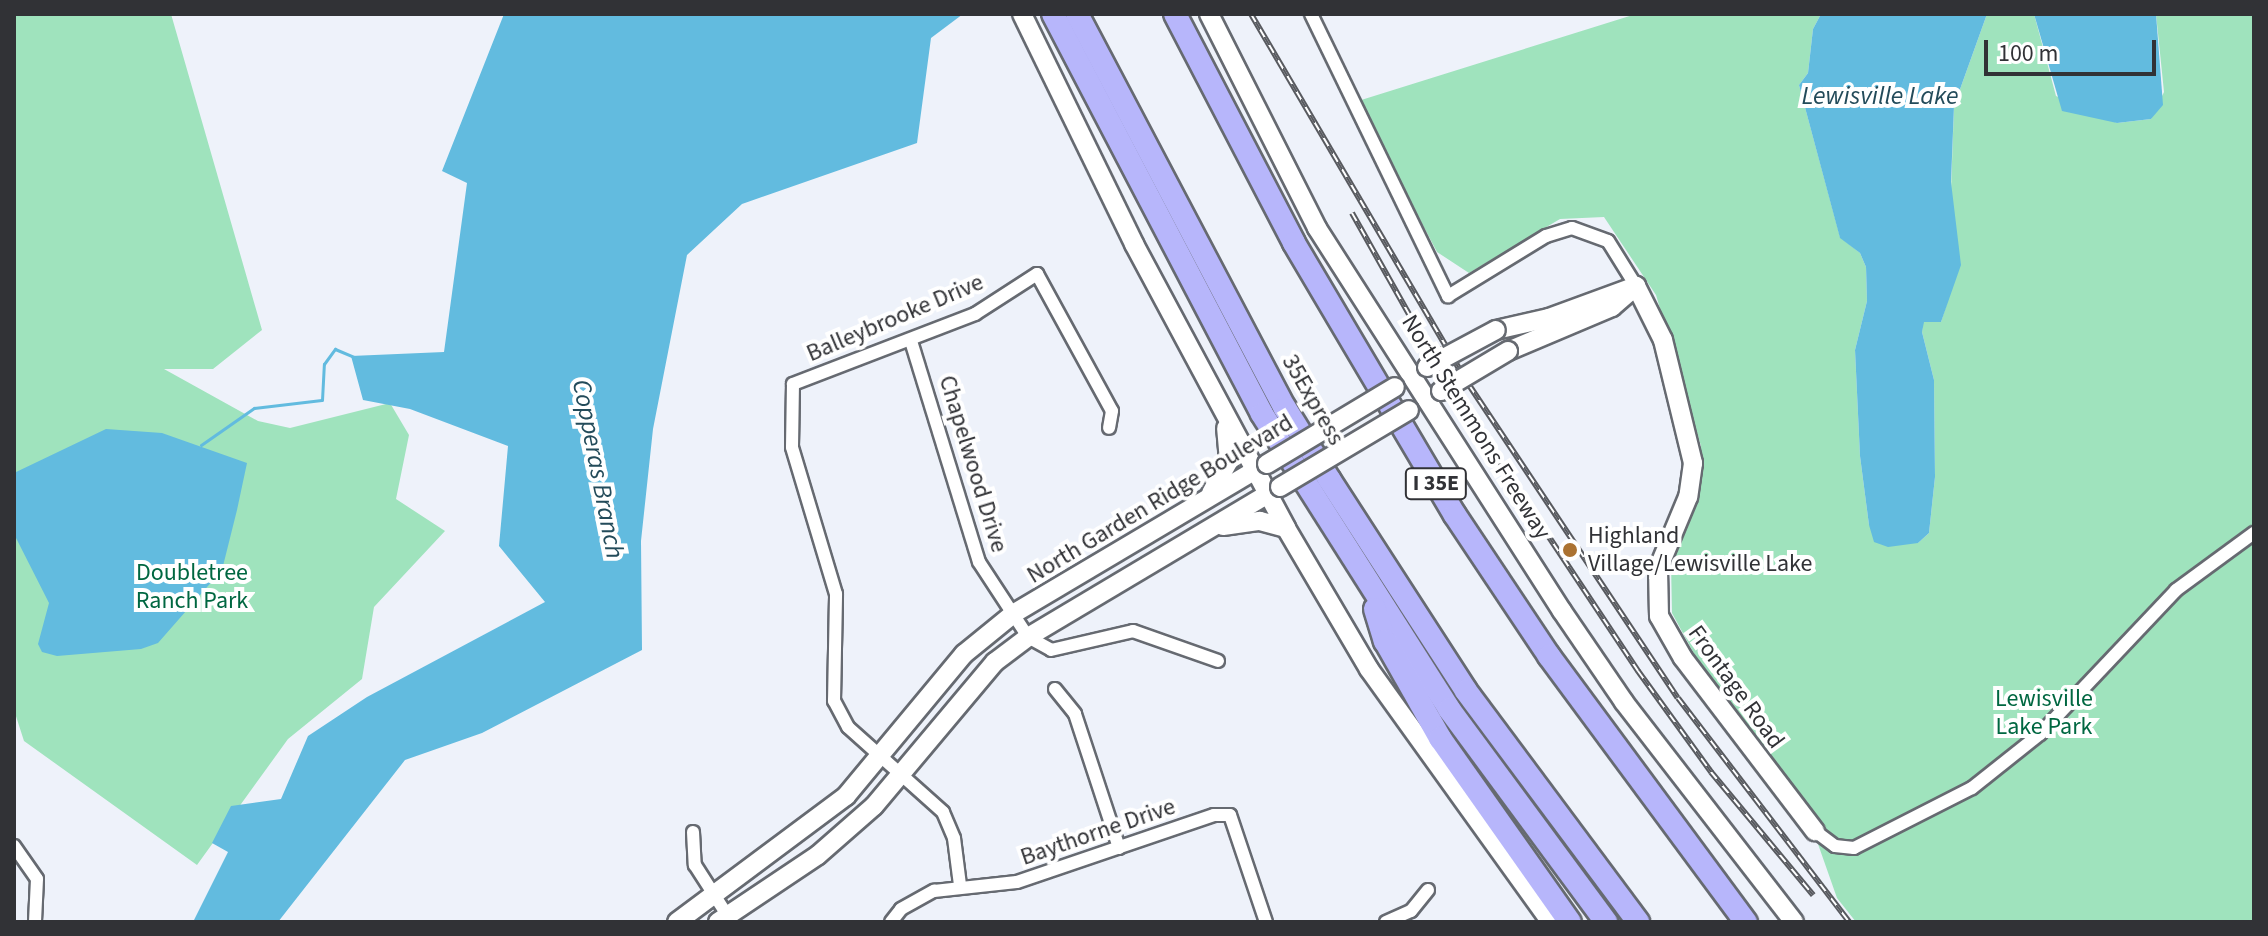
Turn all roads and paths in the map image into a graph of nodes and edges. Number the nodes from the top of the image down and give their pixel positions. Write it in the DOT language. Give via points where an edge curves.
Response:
graph roads {
  1 [pos="1022,14"];
  2 [pos="1175,14"];
  3 [pos="1209,14"];
  4 [pos="1311,14"];
  5 [pos="1066,17"];
  6 [pos="1636,286"];
  7 [pos="911,341"];
  8 [pos="1420,371"];
  9 [pos="1434,395"];
  10 [pos="1225,417"];
  11 [pos="1109,428"];
  12 [pos="1260,467"];
  13 [pos="1274,491"];
  14 [pos="1204,501"];
  15 [pos="1212,528"];
  16 [pos="1286,528"];
  17 [pos="2254,533"];
  18 [pos="1368,584"];
  19 [pos="1013,614"];
  20 [pos="1028,637"];
  21 [pos="1218,661"];
  22 [pos="1055,689"];
  23 [pos="884,755"];
  24 [pos="905,773"];
  25 [pos="1815,831"];
  26 [pos="693,832"];
  27 [pos="14,846"];
  28 [pos="1119,848"];
  29 [pos="960,885"];
  30 [pos="1428,890"];
  31 [pos="713,896"];
  32 [pos="726,920"];
  33 [pos="891,920"];
  34 [pos="35,922"];
  35 [pos="677,922"];
  36 [pos="1266,922"];
  37 [pos="1386,922"];
  38 [pos="1551,922"];
  39 [pos="1570,922"];
  40 [pos="1606,922"];
  41 [pos="1638,922"];
  42 [pos="1746,922"];
  43 [pos="1794,922"];
  1 -- 10 [label="main road"];
  2 -- 42 [label="highway, I 35E" via="1294,243 1448,503 1549,656"];
  3 -- 8 [label="main road, North Stemmons Freeway" via="1317,228"];
  4 -- 6 [label="street, North Stemmons Freeway" via="1331,65 1448,296 1546,236 1572,228 1608,241"];
  5 -- 18 [label="highway" via="1262,414"];
  5 -- 41 [label="highway, 35Express" via="1285,408 1420,622 1537,790"];
  6 -- 8 [label="main road, North Garden Ridge Boulevard, bridge" via="1496,330"];
  6 -- 9 [label="main road, bridge" via="1612,307 1508,351"];
  6 -- 25 [label="main road, Frontage Road" via="1663,340 1693,463 1688,497 1658,569 1659,616 1683,658"];
  7 -- 11 [label="street, Balleybrooke Drive" via="975,314 1037,274 1112,411"];
  7 -- 19 [label="street, Chapelwood Drive" via="979,562"];
  7 -- 23 [label="street, Balleybrooke Drive" via="793,384 795,459 836,594 834,701 848,727"];
  8 -- 9 [label="main road, North Stemmons Freeway"];
  8 -- 12 [label="main road, North Garden Ridge Boulevard, bridge"];
  9 -- 13 [label="main road, bridge"];
  9 -- 43 [label="main road, North Stemmons Freeway" via="1624,702"];
  10 -- 12 [label="main road"];
  10 -- 14 [label="main road" via="1227,468"];
  12 -- 13 [label="main road"];
  12 -- 14 [label="main road, North Garden Ridge Boulevard"];
  13 -- 15 [label="main road"];
  13 -- 16 [label="main road"];
  14 -- 19 [label="main road, North Garden Ridge Boulevard"];
  15 -- 16 [label="main road" via="1260,521"];
  15 -- 20 [label="main road"];
  16 -- 38 [label="main road" via="1369,669"];
  17 -- 25 [label="street" via="2176,590 2040,734 1972,788 1854,848 1835,846"];
  18 -- 39 [label="highway" via="1385,641 1440,738"];
  18 -- 40 [label="highway" via="1497,778"];
  19 -- 20 [label="street, Chapelwood Drive"];
  19 -- 23 [label="main road, North Garden Ridge Boulevard" via="964,654"];
  20 -- 21 [label="street" via="1051,650 1133,631"];
  20 -- 24 [label="main road" via="981,674"];
  22 -- 28 [label="street" via="1075,714"];
  23 -- 24 [label="street, Balleybrooke Drive"];
  23 -- 31 [label="main road, North Garden Ridge Boulevard" via="816,821"];
  24 -- 29 [label="street, Balleybrooke Drive" via="951,825"];
  24 -- 32 [label="main road" via="818,855"];
  26 -- 31 [label="street" via="695,865"];
  27 -- 34 [label="street" via="37,879"];
  28 -- 29 [label="street, Baythorne Drive" via="1017,882"];
  28 -- 36 [label="street, Baythorne Drive" via="1214,815 1230,815"];
  29 -- 33 [label="street, Baythorne Drive" via="934,891"];
  30 -- 37 [label="street" via="1411,911"];
  31 -- 32 [label="street"];
  31 -- 35 [label="main road, North Garden Ridge Boulevard"];
}
